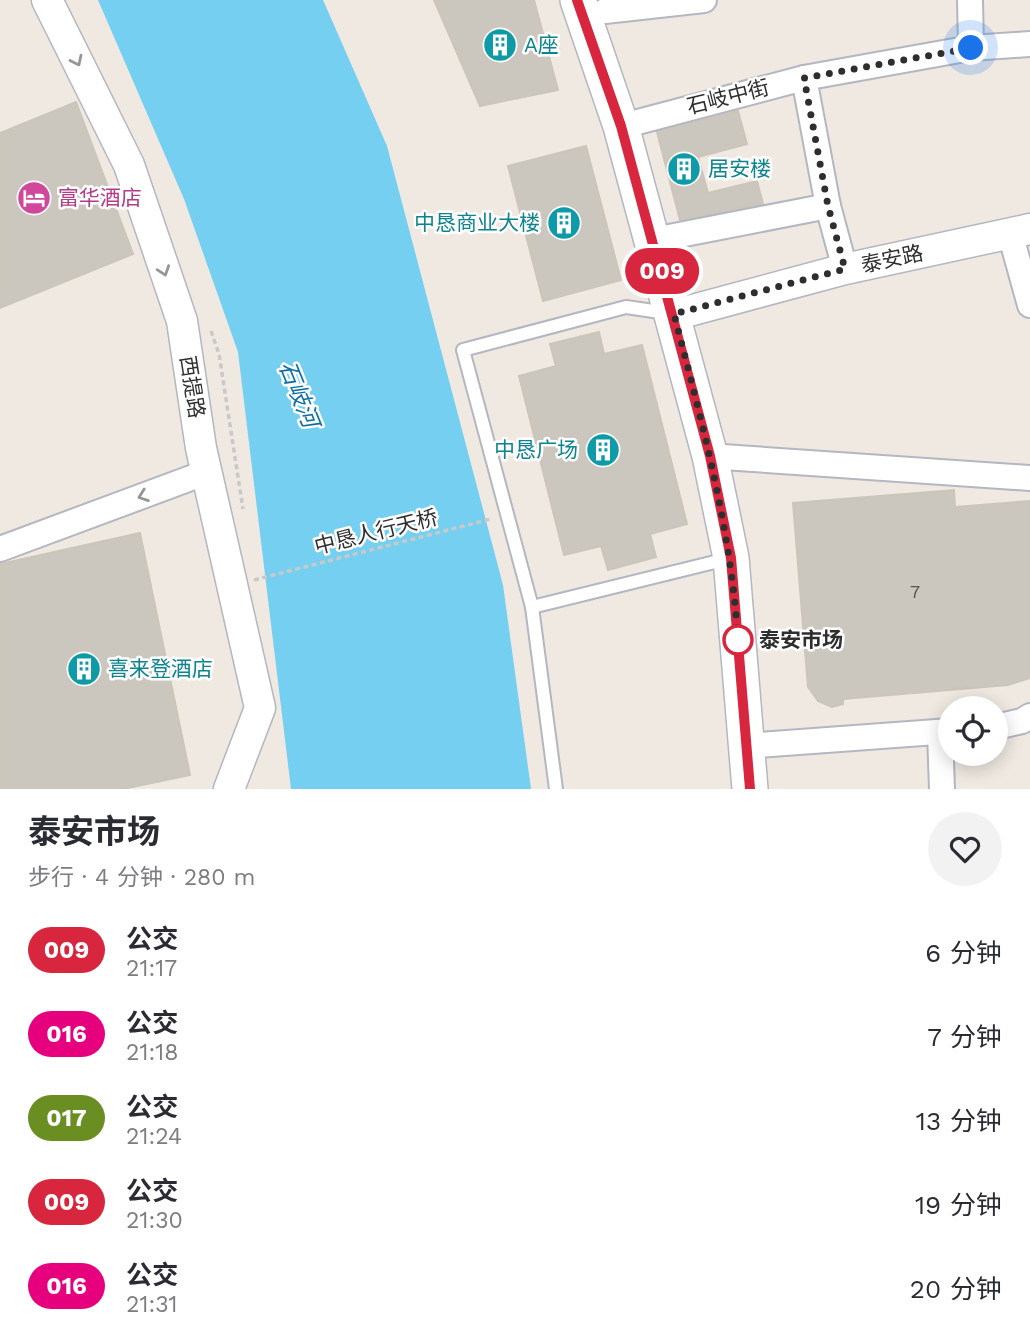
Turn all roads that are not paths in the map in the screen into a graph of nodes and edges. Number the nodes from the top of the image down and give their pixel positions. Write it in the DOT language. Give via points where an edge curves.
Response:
graph roads {
  1 [pos="47,0"];
  2 [pos="704,0"];
  3 [pos="970,0"];
  4 [pos="595,4"];
  5 [pos="1030,44"];
  6 [pos="971,48"];
  7 [pos="804,78"];
  8 [pos="634,122"];
  9 [pos="828,206"];
  10 [pos="1020,231"];
  11 [pos="664,238"];
  12 [pos="845,269"];
  13 [pos="1030,305"];
  14 [pos="679,313"];
  15 [pos="723,457"];
  16 [pos="207,472"];
  17 [pos="1030,478"];
  18 [pos="0,548"];
  19 [pos="731,558"];
  20 [pos="532,607"];
  21 [pos="1030,716"];
  22 [pos="1008,724"];
  23 [pos="938,732"];
  24 [pos="759,745"];
  25 [pos="943,766"];
  26 [pos="229,789"];
  27 [pos="556,789"];
  28 [pos="750,789"];
  29 [pos="762,789"];
  30 [pos="942,789"];
  1 -- 16 [label="street, 西提路, one-way" via="128,165 182,321"];
  2 -- 4 [label="street"];
  3 -- 6 [label="street"];
  4 -- 8 [label="main road"];
  4 -- 14 [label="main road" via="621,126"];
  5 -- 6 [label="street, 石岐中街"];
  6 -- 7 [label="street, 石岐中街"];
  7 -- 8 [label="street, 石岐中街"];
  7 -- 9 [label="street"];
  8 -- 11 [label="main road"];
  9 -- 11 [label="street"];
  9 -- 12 [label="street"];
  10 -- 12 [label="street, 泰安路"];
  10 -- 13 [label="street"];
  11 -- 14 [label="main road"];
  12 -- 14 [label="street, 泰安路"];
  14 -- 15 [label="main road"];
  14 -- 19 [label="main road"];
  14 -- 20 [label="lane" via="626,307 463,350"];
  15 -- 17 [label="street"];
  15 -- 24 [label="main road" via="744,556"];
  16 -- 18 [label="street, one-way"];
  16 -- 26 [label="street, 西提路" via="260,708"];
  19 -- 20 [label="lane"];
  19 -- 28 [label="main road"];
  20 -- 27 [label="lane"];
  21 -- 22 [label="street"];
  23 -- 24 [label="street"];
  24 -- 29 [label="main road"];
  25 -- 30 [label="street"];
}
